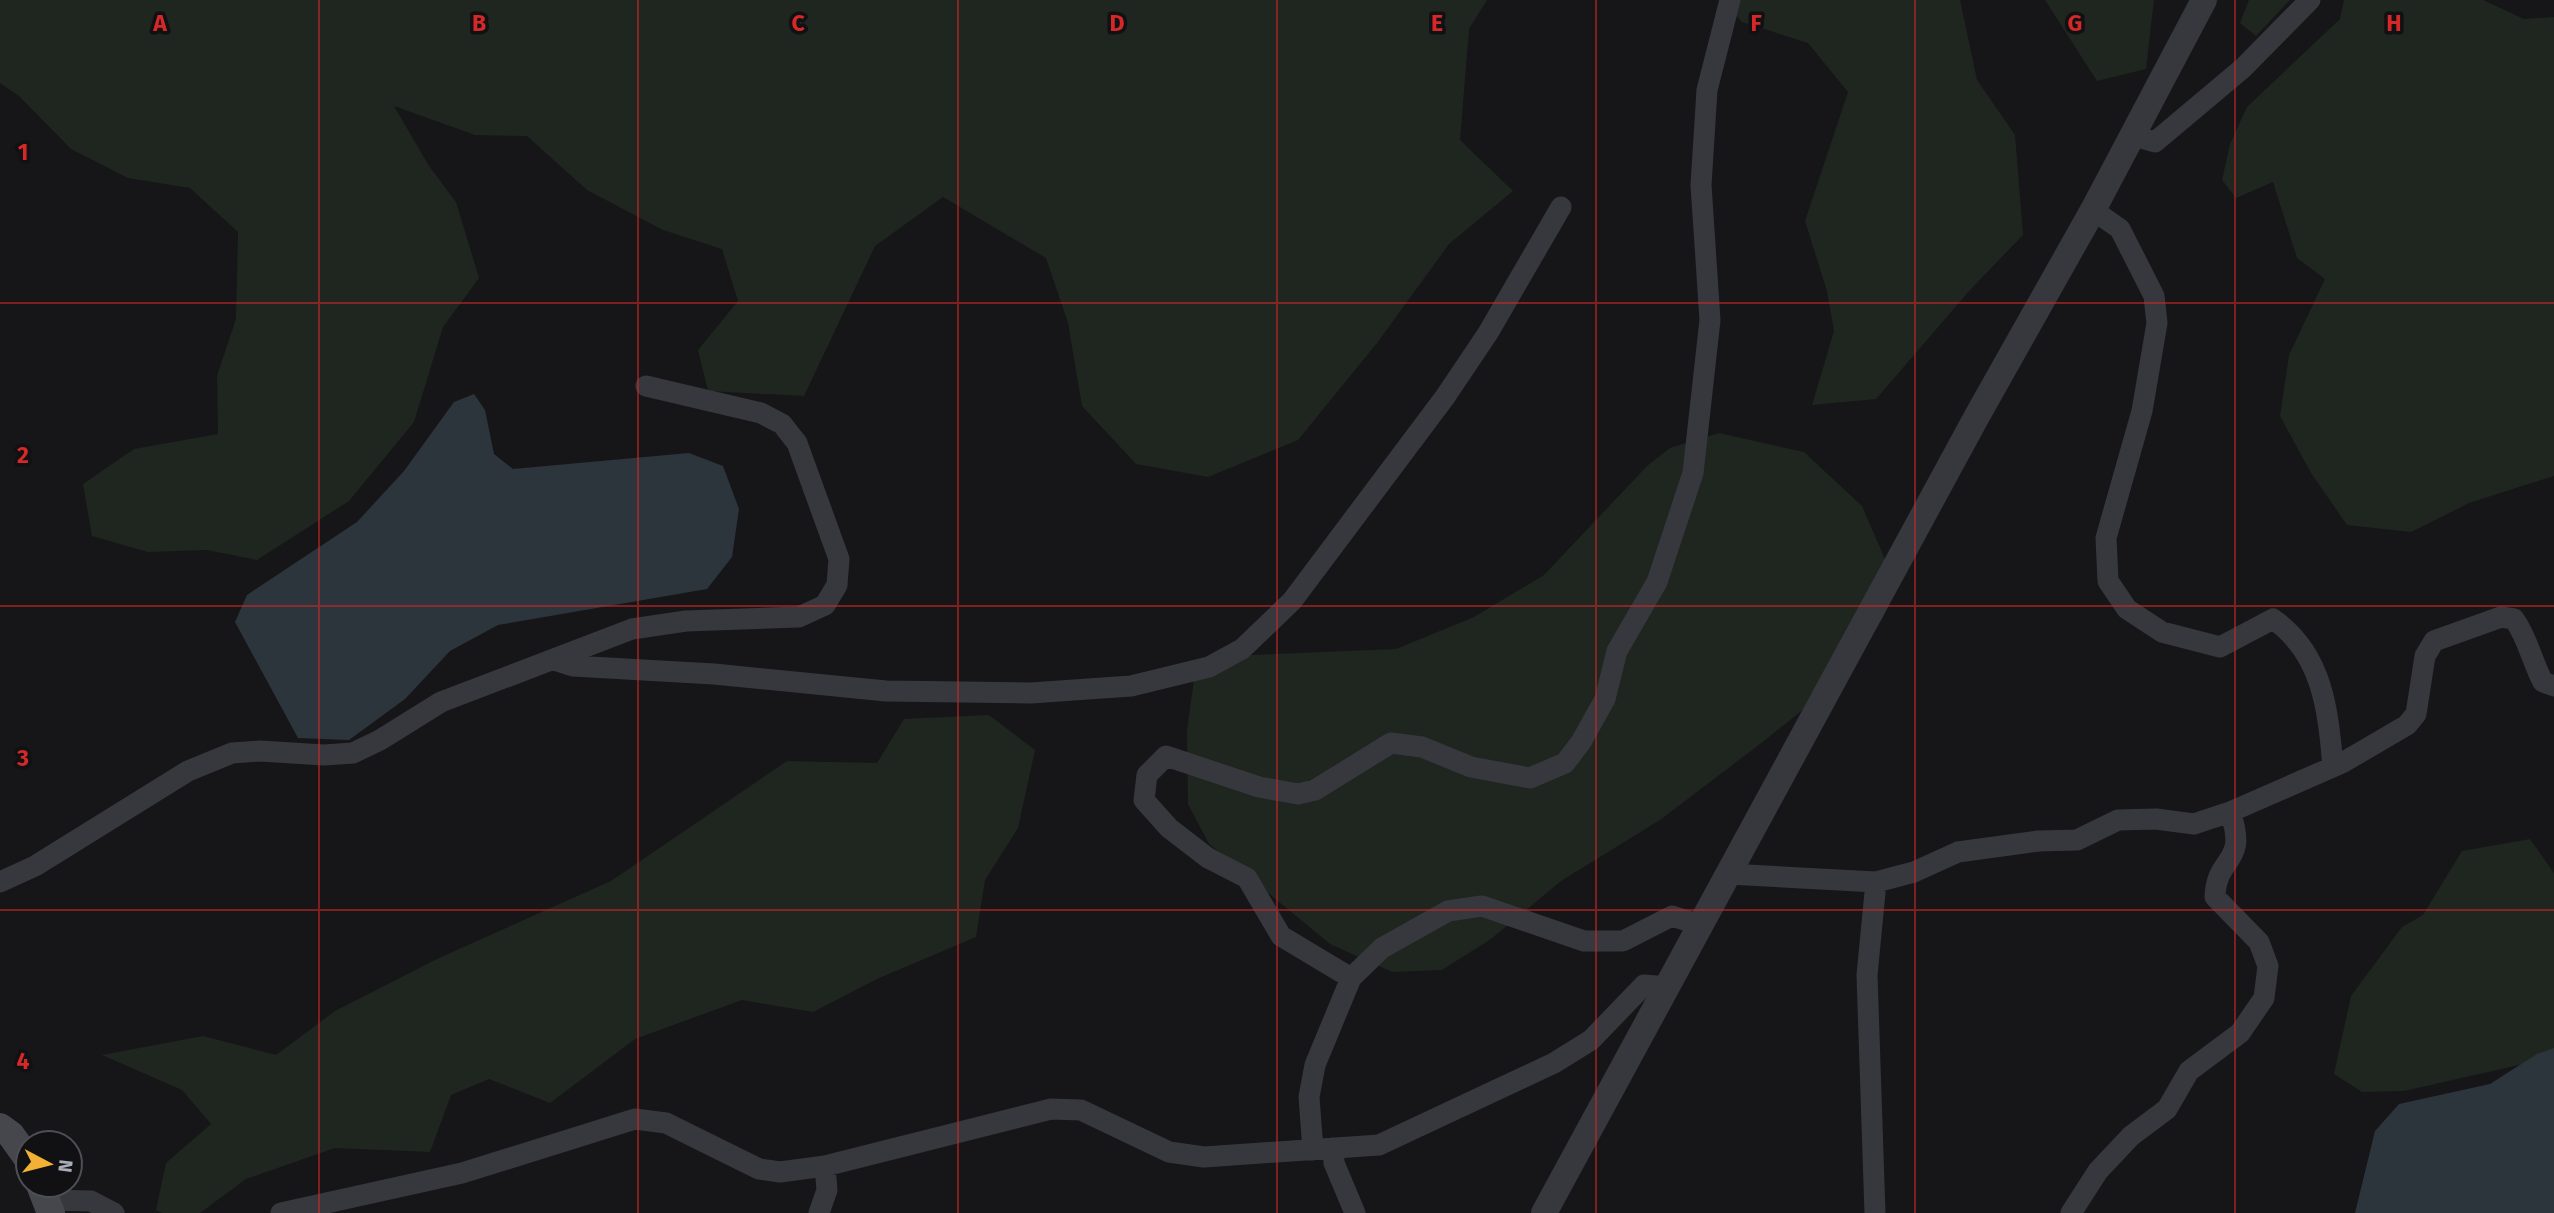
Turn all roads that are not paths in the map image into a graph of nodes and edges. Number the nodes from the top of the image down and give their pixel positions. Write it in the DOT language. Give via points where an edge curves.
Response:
graph roads {
  1 [pos="1730,0"];
  2 [pos="2204,0"];
  3 [pos="2310,0"];
  4 [pos="2134,136"];
  5 [pos="1561,206"];
  6 [pos="2094,210"];
  7 [pos="646,386"];
  8 [pos="554,660"];
  9 [pos="2554,686"];
  10 [pos="2333,767"];
  11 [pos="2230,812"];
  12 [pos="1728,874"];
  13 [pos="0,882"];
  14 [pos="1876,882"];
  15 [pos="1700,925"];
  16 [pos="1351,978"];
  17 [pos="1668,987"];
  18 [pos="0,1127"];
  19 [pos="14,1139"];
  20 [pos="1323,1149"];
  21 [pos="825,1166"];
  22 [pos="46,1199"];
  23 [pos="114,1213"];
  24 [pos="281,1213"];
  25 [pos="819,1213"];
  26 [pos="1355,1213"];
  27 [pos="1544,1213"];
  28 [pos="1875,1213"];
  29 [pos="2071,1213"];
  1 -- 16 [label="street" via="1707,90 1701,185 1710,320 1693,473 1657,582 1617,651 1605,699 1565,763 1530,778 1471,767 1422,747 1391,743 1315,790 1297,794 1259,787 1166,756 1147,775 1144,800 1169,828 1208,858 1247,878 1281,936"];
  2 -- 4 [label="street"];
  3 -- 4 [label="street" via="2243,68 2155,142"];
  4 -- 6 [label="street"];
  5 -- 8 [label="street" via="1488,333 1445,397 1300,591 1242,649 1209,667 1130,686 1031,693 886,691 573,666"];
  6 -- 10 [label="street" via="2120,229 2154,296 2157,323 2142,411 2106,538 2108,581 2127,608 2162,632 2220,647 2273,619 2287,629 2319,674 2327,702"];
  6 -- 12 [label="street"];
  7 -- 8 [label="street" via="761,413 782,424 797,443 839,559 837,586 825,605 799,617 686,621 632,629"];
  8 -- 13 [label="street" via="441,702 353,753 232,753 188,771 35,866"];
  9 -- 10 [label="street" via="2543,682 2514,619 2501,617 2434,641 2425,656 2416,714 2407,725"];
  10 -- 11 [label="street"];
  11 -- 14 [label="street" via="2193,824 2118,820 2077,840 1958,852 1914,872"];
  11 -- 29 [label="street" via="2239,836 2233,856 2216,880 2216,897 2259,942 2268,966 2264,998 2240,1032 2189,1071 2167,1109 2098,1171"];
  12 -- 14 [label="street"];
  12 -- 15 [label="street"];
  14 -- 28 [label="street" via="1867,975"];
  15 -- 16 [label="street" via="1672,916 1623,941 1584,941 1482,905 1448,911 1382,948"];
  15 -- 17 [label="street"];
  16 -- 20 [label="street" via="1315,1065 1309,1097"];
  17 -- 20 [label="street" via="1644,985 1591,1040 1554,1063 1423,1126 1379,1145"];
  17 -- 27 [label="street"];
  18 -- 19 [label="main road"];
  20 -- 21 [label="street" via="1205,1157 1169,1152 1081,1110 1051,1109"];
  20 -- 26 [label="street" via="1334,1163"];
  21 -- 24 [label="street" via="780,1172 759,1169 666,1123 635,1119 462,1173"];
  21 -- 25 [label="street" via="827,1190"];
  22 -- 23 [label="street" via="91,1201"];
}
